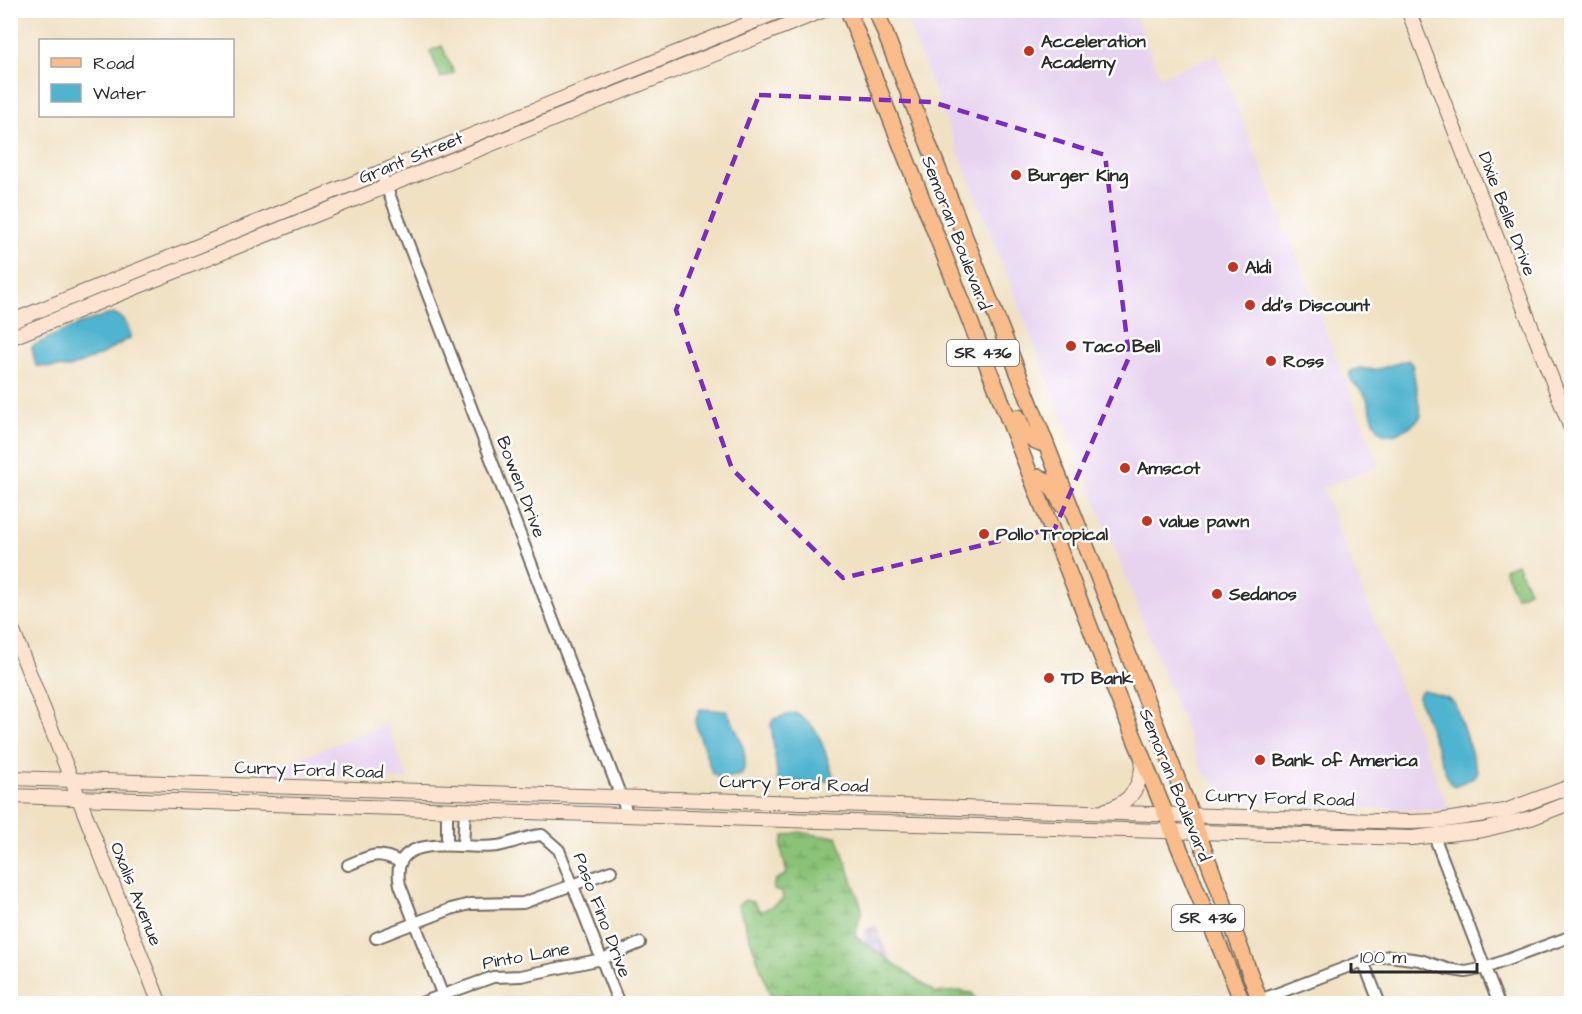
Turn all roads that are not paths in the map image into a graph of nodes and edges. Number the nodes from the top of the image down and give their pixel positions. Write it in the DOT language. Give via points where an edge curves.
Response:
graph roads {
  1 [pos="782,10"];
  2 [pos="824,10"];
  3 [pos="848,10"];
  4 [pos="876,10"];
  5 [pos="1408,10"];
  6 [pos="697,46"];
  7 [pos="703,60"];
  8 [pos="604,83"];
  9 [pos="610,98"];
  10 [pos="498,126"];
  11 [pos="477,134"];
  12 [pos="503,140"];
  13 [pos="483,148"];
  14 [pos="381,173"];
  15 [pos="917,186"];
  16 [pos="387,187"];
  17 [pos="285,211"];
  18 [pos="957,218"];
  19 [pos="291,225"];
  20 [pos="965,309"];
  21 [pos="10,322"];
  22 [pos="10,338"];
  23 [pos="1572,430"];
  24 [pos="1046,444"];
  25 [pos="1033,480"];
  26 [pos="1076,520"];
  27 [pos="10,624"];
  28 [pos="1143,758"];
  29 [pos="10,778"];
  30 [pos="72,780"];
  31 [pos="1572,786"];
  32 [pos="344,790"];
  33 [pos="444,792"];
  34 [pos="544,795"];
  35 [pos="10,796"];
  36 [pos="621,797"];
  37 [pos="79,798"];
  38 [pos="1572,802"];
  39 [pos="271,804"];
  40 [pos="865,804"];
  41 [pos="317,805"];
  42 [pos="980,808"];
  43 [pos="447,809"];
  44 [pos="465,810"];
  45 [pos="1103,811"];
  46 [pos="1505,811"];
  47 [pos="1166,813"];
  48 [pos="1191,813"];
  49 [pos="628,815"];
  50 [pos="765,819"];
  51 [pos="869,823"];
  52 [pos="1173,832"];
  53 [pos="1198,832"];
  54 [pos="1434,836"];
  55 [pos="447,845"];
  56 [pos="464,846"];
  57 [pos="400,862"];
  58 [pos="348,865"];
  59 [pos="610,871"];
  60 [pos="573,886"];
  61 [pos="415,924"];
  62 [pos="1572,936"];
  63 [pos="376,938"];
  64 [pos="640,943"];
  65 [pos="602,959"];
  66 [pos="1363,961"];
  67 [pos="1485,968"];
  68 [pos="444,999"];
  69 [pos="1261,1002"];
  70 [pos="160,1004"];
  71 [pos="418,1004"];
  72 [pos="619,1004"];
  73 [pos="1243,1004"];
  74 [pos="1380,1004"];
  75 [pos="1499,1004"];
  1 -- 6 [label="main road, Grant Street"];
  2 -- 7 [label="main road, Grant Street"];
  3 -- 15 [label="main road, Semoran Boulevard / SR 436"];
  4 -- 18 [label="main road, Semoran Boulevard / SR 436"];
  5 -- 23 [label="main road, Dixie Belle Drive"];
  6 -- 7 [label="street"];
  6 -- 8 [label="main road, Grant Street"];
  7 -- 9 [label="main road, Grant Street"];
  8 -- 9 [label="street"];
  8 -- 10 [label="main road, Grant Street"];
  9 -- 12 [label="main road, Grant Street"];
  10 -- 11 [label="main road, Grant Street"];
  10 -- 12 [label="street"];
  11 -- 13 [label="street"];
  11 -- 14 [label="main road, Grant Street"];
  12 -- 13 [label="main road, Grant Street"];
  13 -- 16 [label="main road, Grant Street"];
  14 -- 16 [label="street, Bowen Drive"];
  14 -- 17 [label="main road, Grant Street"];
  15 -- 18 [label="main road" via="939,197"];
  15 -- 20 [label="main road, Semoran Boulevard / SR 436"];
  16 -- 19 [label="main road, Grant Street"];
  16 -- 36 [label="street, Bowen Drive"];
  17 -- 19 [label="street"];
  17 -- 21 [label="main road, Grant Street"];
  18 -- 24 [label="main road, Semoran Boulevard / SR 436"];
  19 -- 22 [label="main road, Grant Street"];
  20 -- 24 [label="main road" via="980,321 1026,434 1033,441"];
  20 -- 25 [label="main road, Semoran Boulevard / SR 436"];
  24 -- 26 [label="main road, Semoran Boulevard / SR 436"];
  25 -- 26 [label="main road" via="1045,480"];
  25 -- 28 [label="main road, Semoran Boulevard / SR 436"];
  26 -- 48 [label="main road, Semoran Boulevard / SR 436"];
  27 -- 30 [label="main road, Oxalis Avenue"];
  28 -- 45 [label="main road" via="1139,785 1133,794 1117,807"];
  28 -- 47 [label="main road, Semoran Boulevard / SR 436"];
  29 -- 30 [label="main road, Curry Ford Road"];
  30 -- 32 [label="main road, Curry Ford Road"];
  30 -- 37 [label="main road, Oxalis Avenue"];
  31 -- 46 [label="main road, Curry Ford Road"];
  32 -- 33 [label="main road, Curry Ford Road"];
  32 -- 39 [label="main road" via="276,795"];
  33 -- 34 [label="main road, Curry Ford Road"];
  33 -- 41 [label="main road" via="428,803 369,800"];
  34 -- 36 [label="main road, Curry Ford Road"];
  34 -- 43 [label="main road" via="469,800"];
  35 -- 37 [label="main road, Curry Ford Road"];
  36 -- 40 [label="main road, Curry Ford Road"];
  36 -- 49 [label="street, Bowen Drive"];
  37 -- 39 [label="main road, Curry Ford Road"];
  37 -- 70 [label="main road, Oxalis Avenue"];
  38 -- 54 [label="main road, Curry Ford Road" via="1483,830"];
  39 -- 41 [label="main road, Curry Ford Road"];
  40 -- 42 [label="main road, Curry Ford Road"];
  40 -- 50 [label="main road" via="851,814 794,813"];
  41 -- 43 [label="main road, Curry Ford Road"];
  42 -- 45 [label="main road, Curry Ford Road"];
  42 -- 51 [label="main road" via="962,813 883,812"];
  43 -- 44 [label="main road, Curry Ford Road"];
  43 -- 55 [label="street"];
  44 -- 49 [label="main road, Curry Ford Road"];
  44 -- 56 [label="street"];
  45 -- 47 [label="main road, Curry Ford Road"];
  46 -- 48 [label="main road, Curry Ford Road" via="1418,822"];
  46 -- 54 [label="main road" via="1490,820 1439,830"];
  47 -- 48 [label="main road, Curry Ford Road"];
  47 -- 52 [label="main road, Semoran Boulevard / SR 436"];
  48 -- 53 [label="main road, Semoran Boulevard / SR 436"];
  49 -- 50 [label="main road, Curry Ford Road"];
  50 -- 51 [label="main road, Curry Ford Road"];
  51 -- 52 [label="main road, Curry Ford Road"];
  52 -- 53 [label="main road, Curry Ford Road"];
  52 -- 73 [label="main road, Semoran Boulevard / SR 436"];
  53 -- 54 [label="main road, Curry Ford Road"];
  53 -- 69 [label="main road, Semoran Boulevard / SR 436"];
  54 -- 67 [label="street"];
  55 -- 56 [label="street, Paso Fino Drive"];
  55 -- 57 [label="street, Paso Fino Drive" via="424,846"];
  56 -- 60 [label="street, Paso Fino Drive" via="498,846 525,836 542,835 559,850"];
  57 -- 58 [label="street" via="381,855"];
  57 -- 61 [label="street" via="400,885"];
  59 -- 60 [label="street"];
  60 -- 61 [label="street" via="523,903 470,904"];
  60 -- 65 [label="street, Paso Fino Drive"];
  61 -- 63 [label="street"];
  61 -- 68 [label="street"];
  62 -- 67 [label="street"];
  64 -- 65 [label="street, Pinto Lane"];
  65 -- 68 [label="street, Pinto Lane" via="521,976 493,977"];
  65 -- 72 [label="street, Paso Fino Drive"];
  66 -- 67 [label="street" via="1389,956 1466,972"];
  66 -- 69 [label="street"];
  66 -- 74 [label="street"];
  67 -- 75 [label="street"];
  68 -- 71 [label="street, Pinto Lane"];
}
